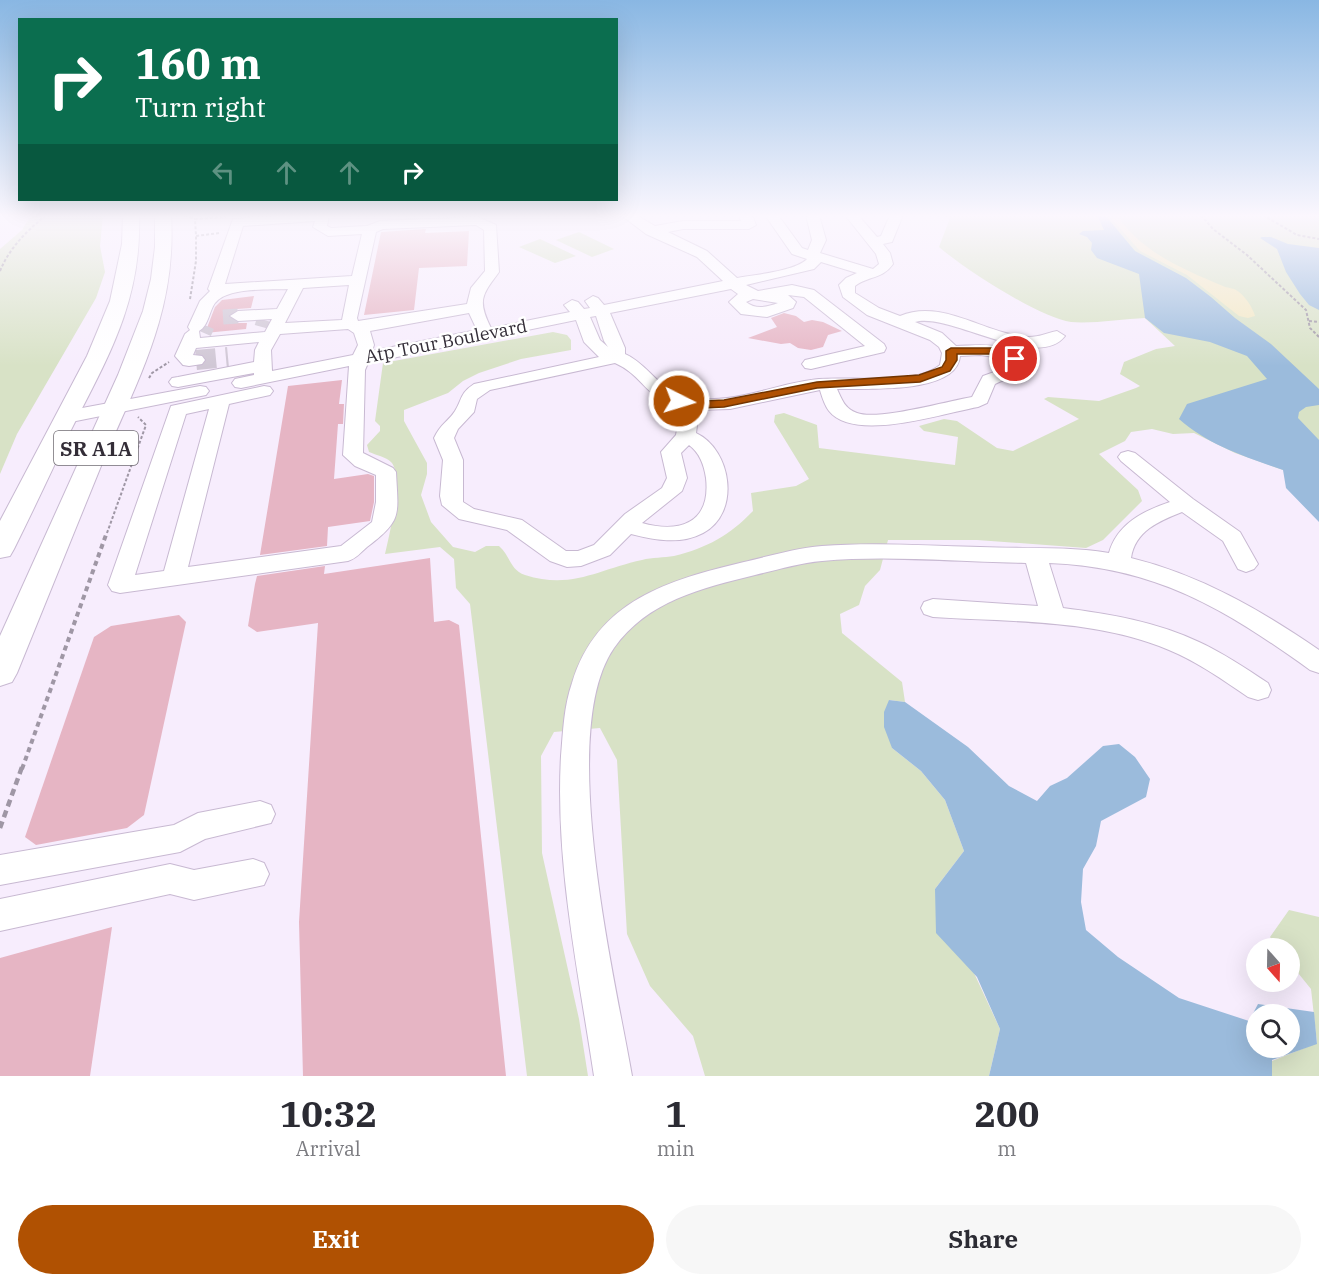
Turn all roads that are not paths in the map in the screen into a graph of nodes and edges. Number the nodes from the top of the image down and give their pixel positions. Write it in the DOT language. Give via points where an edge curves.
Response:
graph roads {
  1 [pos="128,265"];
  2 [pos="162,265"];
  3 [pos="223,265"];
  4 [pos="362,265"];
  5 [pos="492,265"];
  6 [pos="714,265"];
  7 [pos="808,265"];
  8 [pos="845,265"];
  9 [pos="885,265"];
  10 [pos="872,273"];
  11 [pos="729,279"];
  12 [pos="358,280"];
  13 [pos="275,285"];
  14 [pos="298,285"];
  15 [pos="223,288"];
  16 [pos="597,305"];
  17 [pos="474,307"];
  18 [pos="900,322"];
  19 [pos="585,324"];
  20 [pos="355,326"];
  21 [pos="483,328"];
  22 [pos="230,329"];
  23 [pos="1057,336"];
  24 [pos="613,343"];
  25 [pos="1000,344"];
  26 [pos="951,351"];
  27 [pos="364,352"];
  28 [pos="228,357"];
  29 [pos="811,364"];
  30 [pos="263,378"];
  31 [pos="826,384"];
  32 [pos="129,399"];
  33 [pos="221,400"];
  34 [pos="691,404"];
  35 [pos="70,410"];
  36 [pos="686,436"];
  37 [pos="1128,457"];
  38 [pos="1185,504"];
  39 [pos="627,525"];
  40 [pos="0,549"];
  41 [pos="1035,556"];
  42 [pos="1119,562"];
  43 [pos="1246,564"];
  44 [pos="174,578"];
  45 [pos="933,608"];
  46 [pos="1054,617"];
  47 [pos="1319,663"];
  48 [pos="0,674"];
  49 [pos="1258,690"];
  50 [pos="260,814"];
  51 [pos="0,870"];
  52 [pos="253,874"];
  53 [pos="0,915"];
  54 [pos="613,1076"];
  1 -- 35 [label="main road, SR A1A" via="112,321"];
  2 -- 32 [label="main road, SR A1A"];
  3 -- 15 [label="street" via="216,289"];
  4 -- 12 [label="street"];
  5 -- 17 [label="street" via="492,272 476,288"];
  6 -- 11 [label="street"];
  7 -- 11 [label="street, Atp Tour Boulevard"];
  8 -- 10 [label="street"];
  9 -- 10 [label="street"];
  10 -- 18 [label="street" via="851,280 848,294 866,310"];
  11 -- 16 [label="street, Atp Tour Boulevard"];
  11 -- 29 [label="street" via="750,294 737,302 744,310 767,312 788,302 770,295 792,290 809,292 878,348"];
  12 -- 14 [label="street"];
  12 -- 20 [label="street" via="349,318"];
  13 -- 14 [label="street"];
  13 -- 15 [label="street"];
  13 -- 22 [label="street"];
  14 -- 22 [label="street" via="284,313"];
  15 -- 22 [label="street" via="208,301"];
  16 -- 19 [label="street, Atp Tour Boulevard"];
  16 -- 24 [label="street"];
  17 -- 20 [label="street"];
  17 -- 21 [label="street"];
  18 -- 25 [label="street" via="930,315"];
  18 -- 26 [label="street" via="933,333"];
  19 -- 21 [label="street, Atp Tour Boulevard"];
  19 -- 24 [label="street"];
  19 -- 24 [label="street" via="599,350"];
  20 -- 22 [label="street"];
  20 -- 27 [label="street"];
  21 -- 27 [label="street, Atp Tour Boulevard"];
  22 -- 28 [label="street" via="239,352"];
  22 -- 30 [label="street" via="263,350"];
  23 -- 25 [label="street" via="1034,343"];
  24 -- 34 [label="street" via="658,392"];
  24 -- 39 [label="street" via="601,362 485,386 469,396 465,412 449,427 444,438 453,460 453,505 467,514 513,525 567,559 594,554"];
  25 -- 26 [label="street"];
  25 -- 31 [label="street" via="1020,367 1014,373 989,380 982,399 968,405 882,420 859,420 837,409"];
  26 -- 31 [label="street" via="952,360 946,369 931,376"];
  27 -- 30 [label="street, Atp Tour Boulevard"];
  27 -- 44 [label="street" via="356,370 353,455 386,472 385,520 379,528 358,540 348,553"];
  30 -- 32 [label="street, Atp Tour Boulevard"];
  30 -- 33 [label="street"];
  31 -- 34 [label="street" via="742,401"];
  32 -- 35 [label="street, Atp Tour Boulevard"];
  32 -- 48 [label="main road, SR A1A"];
  33 -- 44 [label="street"];
  33 -- 44 [label="street" via="177,412 120,585"];
  34 -- 36 [label="street"];
  35 -- 40 [label="main road, SR A1A"];
  36 -- 39 [label="street" via="671,452 675,485"];
  36 -- 39 [label="street" via="709,453 717,479 711,516 698,527 665,535"];
  37 -- 38 [label="street"];
  38 -- 42 [label="street" via="1142,521 1129,532 1119,551"];
  38 -- 43 [label="street" via="1232,537"];
  41 -- 42 [label="street"];
  41 -- 46 [label="street"];
  41 -- 54 [label="street" via="893,552 801,556 673,588 643,604 616,628 599,650 584,685 575,758 581,871"];
  42 -- 47 [label="street" via="1164,576 1233,609"];
  45 -- 46 [label="street"];
  46 -- 49 [label="street" via="1122,627 1175,642"];
  50 -- 51 [label="street" via="198,827 180,838"];
  52 -- 53 [label="street" via="194,885 170,879"];
}
